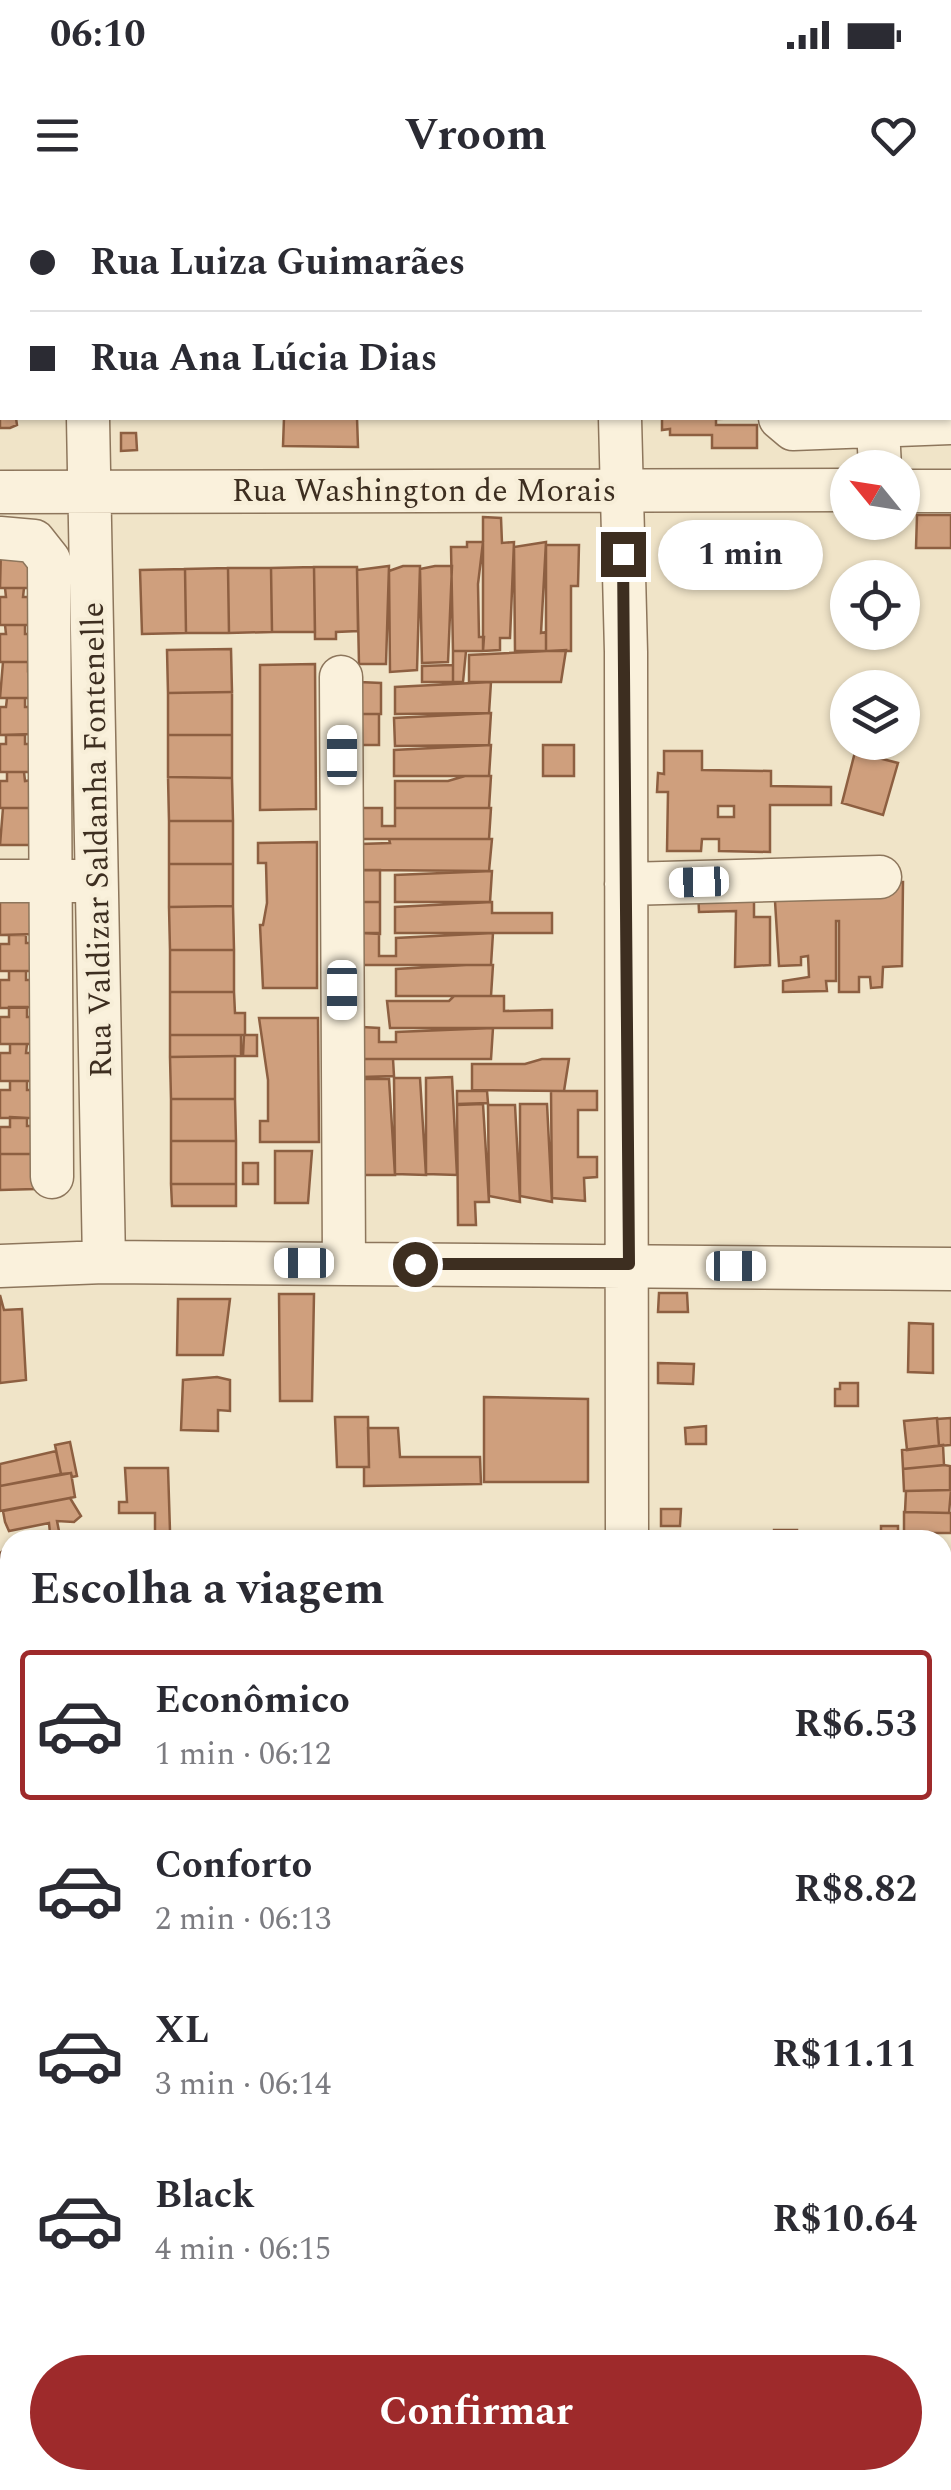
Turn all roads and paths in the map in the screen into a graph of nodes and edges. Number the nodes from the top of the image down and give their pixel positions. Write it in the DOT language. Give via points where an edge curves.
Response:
graph roads {
  1 [pos="88,420"];
  2 [pos="620,420"];
  3 [pos="782,420"];
  4 [pos="951,423"];
  5 [pos="879,448"];
  6 [pos="621,488"];
  7 [pos="830,490"];
  8 [pos="951,490"];
  9 [pos="920,491"];
  10 [pos="0,492"];
  11 [pos="89,493"];
  12 [pos="0,538"];
  13 [pos="341,677"];
  14 [pos="880,877"];
  15 [pos="0,881"];
  16 [pos="52,881"];
  17 [pos="98,881"];
  18 [pos="626,884"];
  19 [pos="52,1177"];
  20 [pos="104,1262"];
  21 [pos="344,1264"];
  22 [pos="629,1264"];
  23 [pos="0,1266"];
  24 [pos="951,1268"];
  25 [pos="626,1530"];
  1 -- 11 [label="street, Rua Valdizar Saldanha Fontenelle"];
  2 -- 6 [label="street"];
  3 -- 5 [label="street" via="793,429"];
  4 -- 5 [label="street"];
  6 -- 7 [label="street, Rua Washington de Morais"];
  6 -- 11 [label="street, Rua Washington de Morais"];
  6 -- 18 [label="street"];
  8 -- 9 [label="street"];
  10 -- 11 [label="street, Rua Washington de Morais"];
  11 -- 17 [label="street, Rua Valdizar Saldanha Fontenelle"];
  12 -- 16 [label="street" via="34,541 49,560"];
  13 -- 21 [label="street"];
  14 -- 18 [label="street"];
  15 -- 16 [label="street"];
  16 -- 17 [label="street"];
  16 -- 19 [label="street"];
  17 -- 20 [label="street, Rua Valdizar Saldanha Fontenelle"];
  18 -- 22 [label="street"];
  20 -- 21 [label="street"];
  20 -- 23 [label="street"];
  21 -- 22 [label="street"];
  22 -- 24 [label="street"];
  22 -- 25 [label="street"];
}
